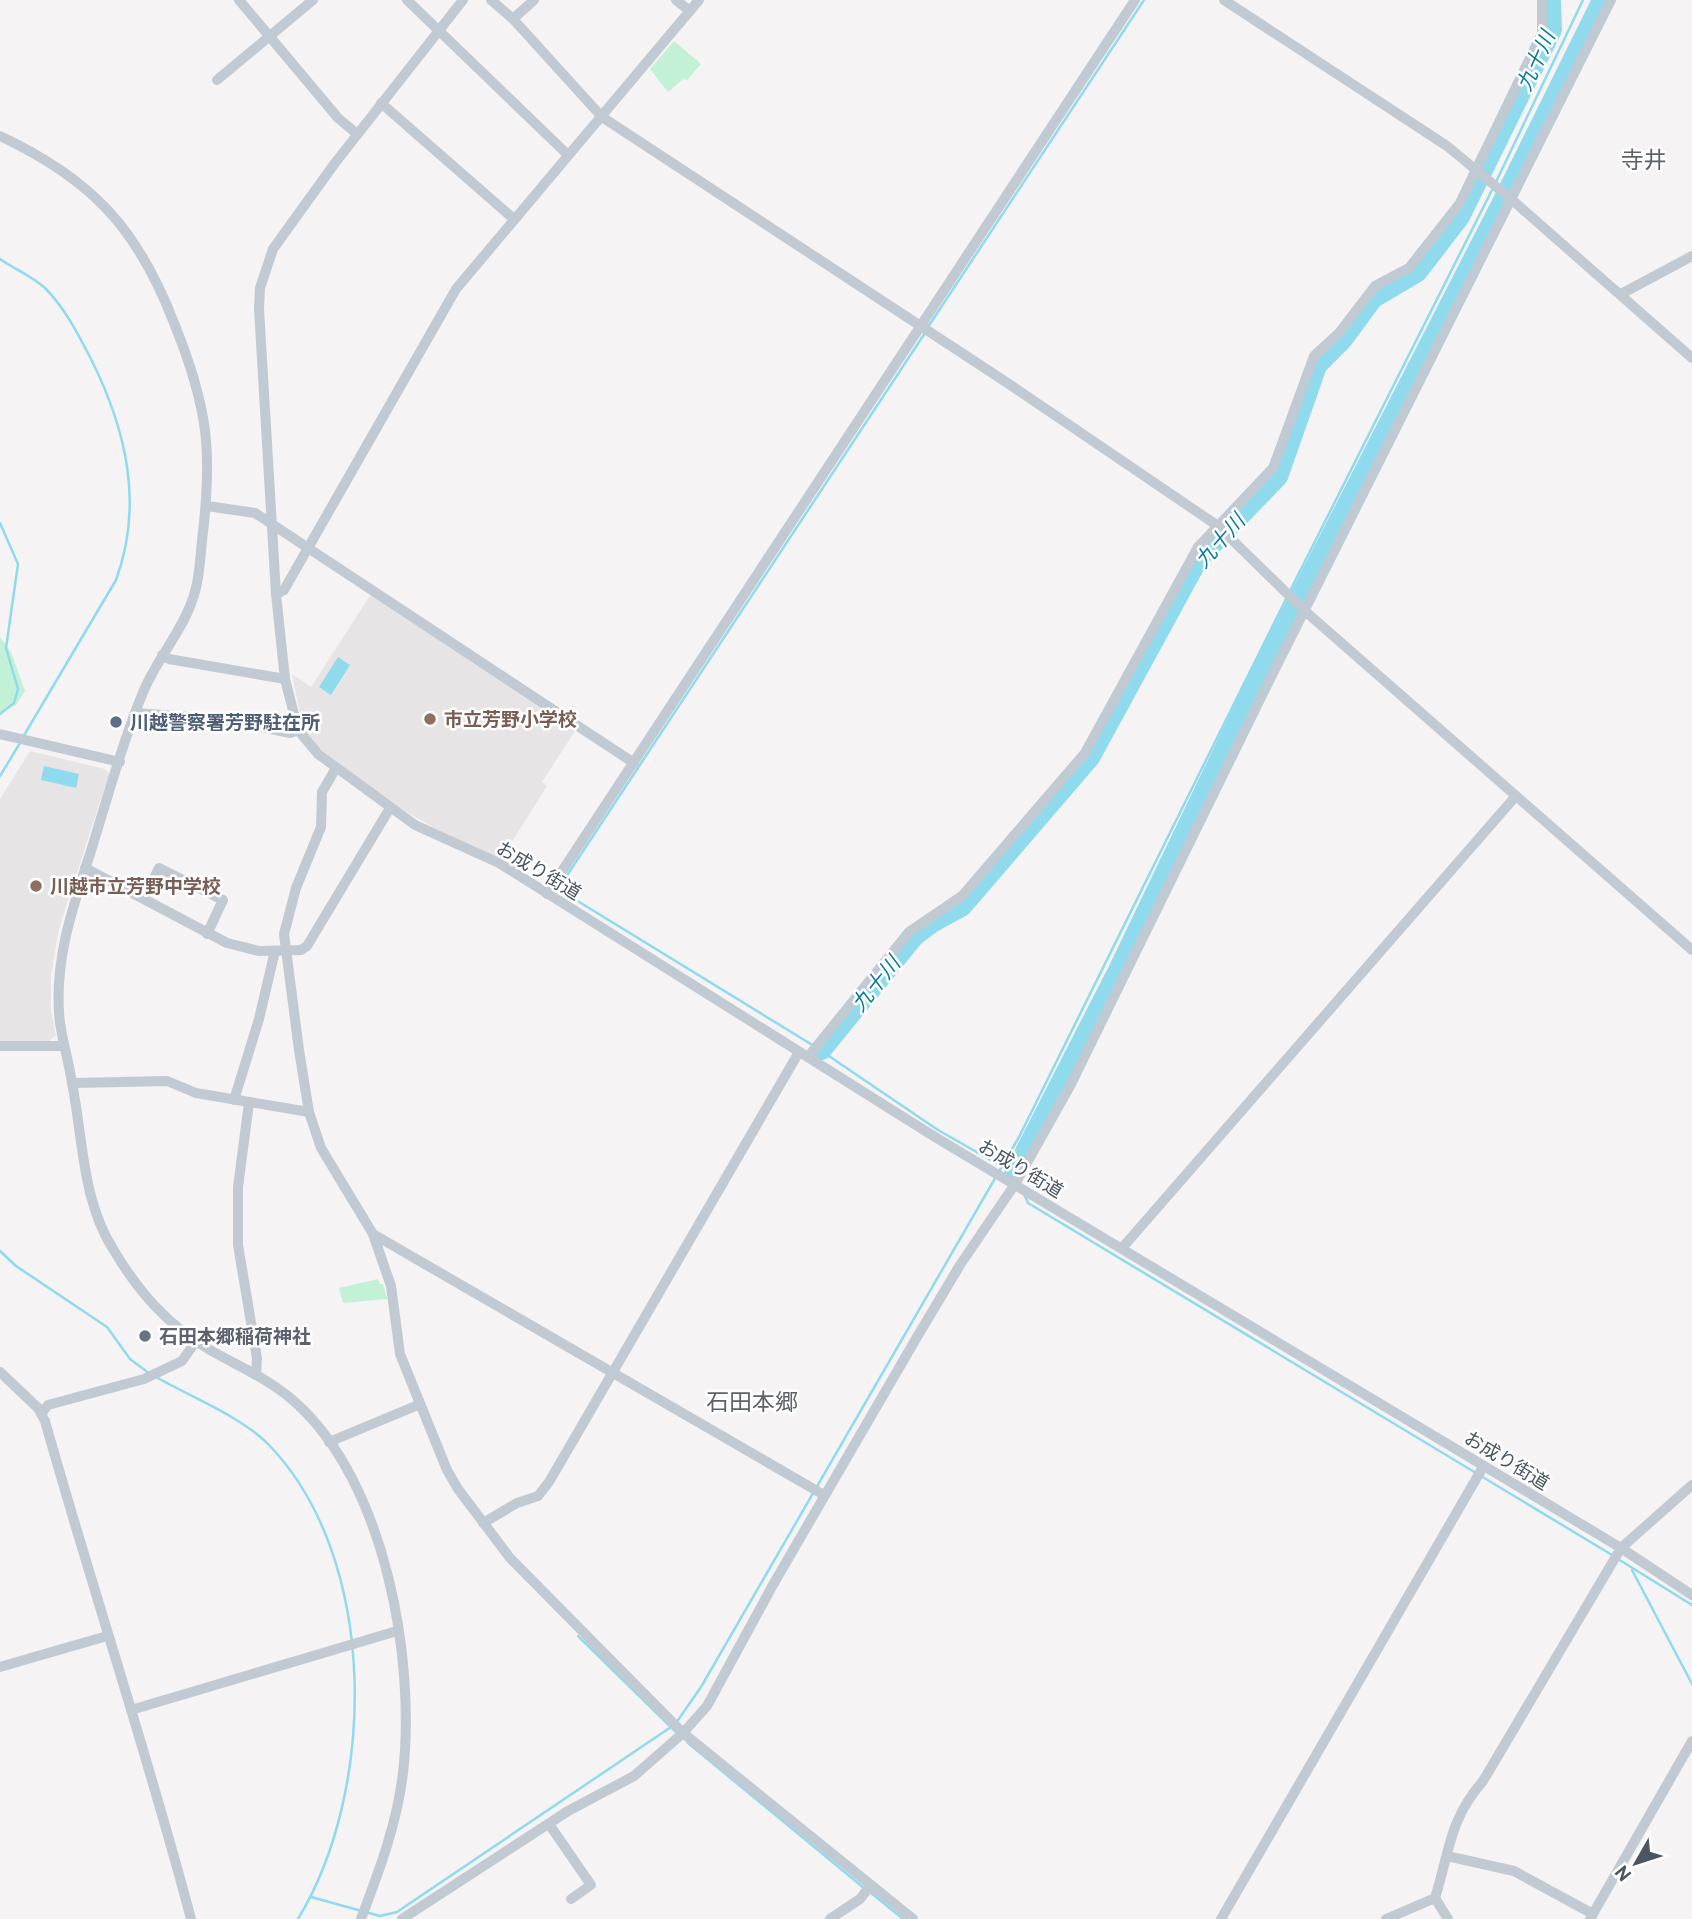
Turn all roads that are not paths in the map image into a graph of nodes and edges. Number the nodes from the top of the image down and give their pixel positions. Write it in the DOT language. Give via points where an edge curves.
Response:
graph roads {
  1 [pos="239,0"];
  2 [pos="313,0"];
  3 [pos="407,0"];
  4 [pos="463,0"];
  5 [pos="491,0"];
  6 [pos="534,0"];
  7 [pos="677,0"];
  8 [pos="699,0"];
  9 [pos="1135,0"];
  10 [pos="1224,0"];
  11 [pos="1542,0"];
  12 [pos="1611,0"];
  13 [pos="690,11"];
  14 [pos="513,19"];
  15 [pos="439,30"];
  16 [pos="269,36"];
  17 [pos="217,80"];
  18 [pos="381,103"];
  19 [pos="602,117"];
  20 [pos="357,134"];
  21 [pos="0,136"];
  22 [pos="568,155"];
  23 [pos="1476,171"];
  24 [pos="1511,199"];
  25 [pos="514,219"];
  26 [pos="1692,256"];
  27 [pos="1621,294"];
  28 [pos="921,326"];
  29 [pos="1692,358"];
  30 [pos="207,506"];
  31 [pos="272,524"];
  32 [pos="1217,526"];
  33 [pos="309,548"];
  34 [pos="276,594"];
  35 [pos="1306,612"];
  36 [pos="162,655"];
  37 [pos="285,679"];
  38 [pos="136,713"];
  39 [pos="298,730"];
  40 [pos="0,734"];
  41 [pos="120,762"];
  42 [pos="634,763"];
  43 [pos="336,768"];
  44 [pos="1515,797"];
  45 [pos="390,808"];
  46 [pos="85,868"];
  47 [pos="547,894"];
  48 [pos="145,897"];
  49 [pos="207,934"];
  50 [pos="279,950"];
  51 [pos="1692,950"];
  52 [pos="0,1046"];
  53 [pos="64,1046"];
  54 [pos="804,1054"];
  55 [pos="73,1083"];
  56 [pos="233,1100"];
  57 [pos="249,1103"];
  58 [pos="309,1112"];
  59 [pos="1015,1184"];
  60 [pos="373,1234"];
  61 [pos="1123,1247"];
  62 [pos="197,1341"];
  63 [pos="0,1371"];
  64 [pos="613,1372"];
  65 [pos="256,1375"];
  66 [pos="418,1405"];
  67 [pos="41,1414"];
  68 [pos="329,1442"];
  69 [pos="1480,1472"];
  70 [pos="1692,1485"];
  71 [pos="824,1495"];
  72 [pos="483,1523"];
  73 [pos="1621,1548"];
  74 [pos="1692,1595"];
  75 [pos="397,1631"];
  76 [pos="107,1636"];
  77 [pos="0,1667"];
  78 [pos="131,1710"];
  79 [pos="683,1733"];
  80 [pos="1692,1741"];
  81 [pos="549,1824"];
  82 [pos="1447,1856"];
  83 [pos="871,1885"];
  84 [pos="1435,1898"];
  85 [pos="571,1899"];
  86 [pos="1591,1917"];
  87 [pos="191,1919"];
  88 [pos="361,1919"];
  89 [pos="402,1919"];
  90 [pos="830,1919"];
  91 [pos="913,1919"];
  92 [pos="1221,1919"];
  93 [pos="1386,1919"];
  94 [pos="1448,1919"];
  1 -- 16 [label="street"];
  2 -- 16 [label="street"];
  3 -- 15 [label="street"];
  4 -- 15 [label="street"];
  5 -- 14 [label="street"];
  6 -- 14 [label="street"];
  7 -- 13 [label="street"];
  8 -- 13 [label="street"];
  9 -- 28 [label="street"];
  10 -- 23 [label="street" via="1447,146"];
  11 -- 23 [label="street" via="1542,33"];
  12 -- 24 [label="street"];
  13 -- 19 [label="street"];
  14 -- 19 [label="street"];
  15 -- 18 [label="street"];
  15 -- 22 [label="street"];
  16 -- 17 [label="street"];
  16 -- 20 [label="street"];
  18 -- 20 [label="street"];
  18 -- 25 [label="street"];
  19 -- 22 [label="street"];
  19 -- 28 [label="street"];
  20 -- 31 [label="street" via="273,249 260,288"];
  21 -- 30 [label="street" via="51,163 86,189 148,261 189,360 203,408 210,458"];
  22 -- 25 [label="street"];
  23 -- 24 [label="street"];
  23 -- 32 [label="street" via="1460,203 1409,268 1375,286 1339,333 1314,356 1273,468"];
  24 -- 27 [label="street"];
  24 -- 35 [label="street"];
  25 -- 33 [label="street" via="449,299"];
  26 -- 27 [label="street"];
  27 -- 29 [label="street"];
  28 -- 32 [label="street"];
  28 -- 42 [label="street"];
  30 -- 31 [label="street" via="244,509"];
  30 -- 36 [label="street" via="193,600"];
  31 -- 33 [label="street"];
  31 -- 34 [label="street"];
  32 -- 35 [label="street"];
  32 -- 54 [label="street" via="1198,547 1085,753 962,896 909,932"];
  33 -- 34 [label="street" via="285,590"];
  33 -- 42 [label="street"];
  34 -- 37 [label="street"];
  35 -- 44 [label="street"];
  35 -- 59 [label="street" via="1104,1021"];
  36 -- 37 [label="street"];
  36 -- 38 [label="street"];
  37 -- 39 [label="street"];
  38 -- 39 [label="street" via="229,720 290,733"];
  38 -- 41 [label="street"];
  39 -- 43 [label="street, お成り街道"];
  40 -- 41 [label="street"];
  41 -- 46 [label="street"];
  42 -- 47 [label="street"];
  43 -- 45 [label="street, お成り街道"];
  43 -- 50 [label="street" via="322,792 321,827 296,888"];
  44 -- 51 [label="street"];
  44 -- 61 [label="street"];
  45 -- 47 [label="street, お成り街道" via="415,825 499,863"];
  45 -- 50 [label="street" via="307,946"];
  46 -- 48 [label="street"];
  46 -- 53 [label="street" via="61,961"];
  47 -- 54 [label="street, お成り街道"];
  48 -- 49 [label="street"];
  48 -- 49 [label="street" via="159,868 223,900"];
  49 -- 50 [label="street" via="259,951"];
  50 -- 56 [label="street"];
  50 -- 58 [label="street"];
  52 -- 53 [label="street"];
  53 -- 55 [label="street"];
  54 -- 59 [label="street, お成り街道"];
  54 -- 64 [label="street"];
  55 -- 56 [label="street" via="167,1081 196,1093"];
  55 -- 62 [label="street" via="89,1186 108,1243 155,1308"];
  56 -- 57 [label="street"];
  57 -- 58 [label="street"];
  57 -- 65 [label="street" via="238,1187 238,1245"];
  58 -- 60 [label="street" via="331,1168"];
  59 -- 61 [label="street, お成り街道"];
  59 -- 71 [label="street" via="960,1265"];
  60 -- 64 [label="street"];
  60 -- 66 [label="street" via="391,1286 400,1354"];
  61 -- 69 [label="street, お成り街道"];
  62 -- 65 [label="street"];
  62 -- 67 [label="street" via="182,1361 144,1379 48,1405"];
  63 -- 67 [label="street"];
  64 -- 71 [label="street"];
  64 -- 72 [label="street" via="538,1496"];
  65 -- 68 [label="street" via="300,1406"];
  66 -- 68 [label="street"];
  66 -- 72 [label="street" via="447,1470"];
  67 -- 76 [label="street"];
  68 -- 75 [label="street" via="362,1499 380,1542"];
  69 -- 73 [label="street, お成り街道"];
  69 -- 92 [label="street"];
  70 -- 73 [label="street"];
  71 -- 79 [label="street" via="719,1689"];
  72 -- 79 [label="street" via="566,1618"];
  73 -- 74 [label="street, お成り街道"];
  73 -- 82 [label="street" via="1460,1812"];
  75 -- 78 [label="street"];
  75 -- 88 [label="street" via="404,1691 403,1771 389,1841"];
  76 -- 77 [label="street"];
  76 -- 78 [label="street"];
  78 -- 87 [label="street"];
  79 -- 81 [label="street" via="634,1776"];
  79 -- 83 [label="street"];
  80 -- 86 [label="street"];
  81 -- 85 [label="street" via="591,1885"];
  81 -- 89 [label="street"];
  82 -- 84 [label="street"];
  82 -- 86 [label="street" via="1514,1871"];
  83 -- 90 [label="street" via="860,1899"];
  83 -- 91 [label="street"];
  84 -- 93 [label="street"];
  84 -- 94 [label="street"];
}
